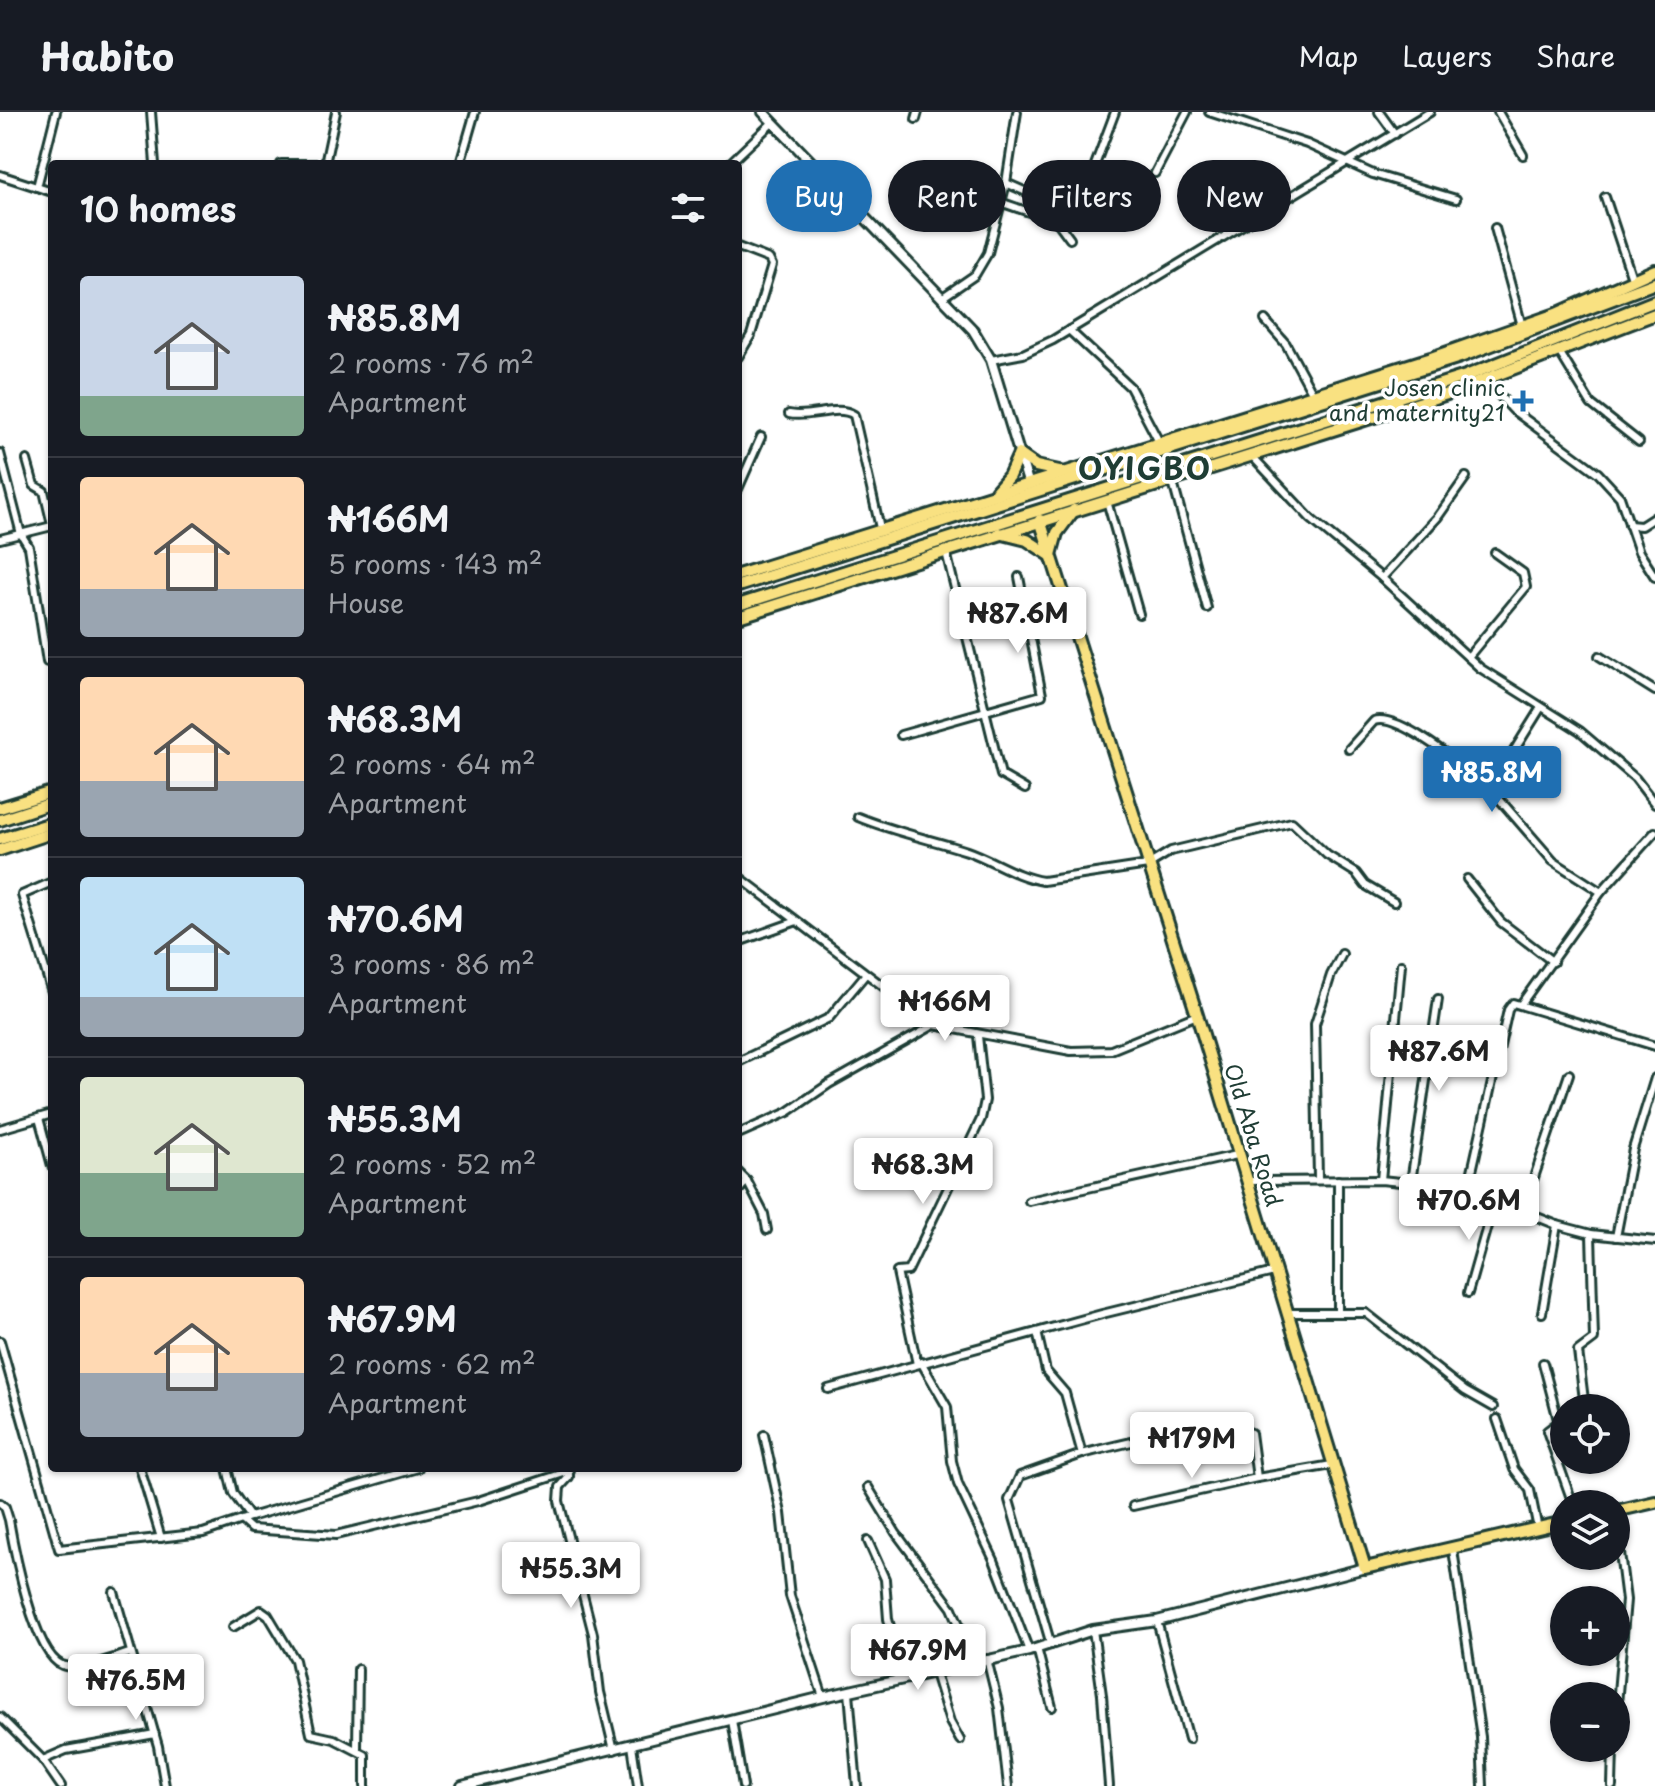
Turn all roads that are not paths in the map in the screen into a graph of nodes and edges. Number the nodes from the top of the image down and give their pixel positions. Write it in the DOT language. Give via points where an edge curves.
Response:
graph roads {
  1 [pos="56,112"];
  2 [pos="151,112"];
  3 [pos="336,112"];
  4 [pos="475,112"];
  5 [pos="763,112"];
  6 [pos="1017,112"];
  7 [pos="1115,112"];
  8 [pos="1187,112"];
  9 [pos="1209,112"];
  10 [pos="1379,112"];
  11 [pos="1430,112"];
  12 [pos="1498,112"];
  13 [pos="773,122"];
  14 [pos="1395,134"];
  15 [pos="1523,155"];
  16 [pos="155,160"];
  17 [pos="326,160"];
  18 [pos="461,160"];
  19 [pos="733,160"];
  20 [pos="1097,160"];
  21 [pos="1161,162"];
  22 [pos="1345,164"];
  23 [pos="0,175"];
  24 [pos="1006,183"];
  25 [pos="37,187"];
  26 [pos="1022,189"];
  27 [pos="48,191"];
  28 [pos="1605,197"];
  29 [pos="1456,199"];
  30 [pos="1495,228"];
  31 [pos="992,232"];
  32 [pos="1065,232"];
  33 [pos="1070,239"];
  34 [pos="742,249"];
  35 [pos="1655,270"];
  36 [pos="1633,281"];
  37 [pos="1655,283"];
  38 [pos="943,297"];
  39 [pos="1655,301"];
  40 [pos="1655,314"];
  41 [pos="1265,320"];
  42 [pos="1522,326"];
  43 [pos="1069,330"];
  44 [pos="742,350"];
  45 [pos="1560,353"];
  46 [pos="991,360"];
  47 [pos="1486,381"];
  48 [pos="1313,394"];
  49 [pos="1395,398"];
  50 [pos="1399,410"];
  51 [pos="789,414"];
  52 [pos="761,437"];
  53 [pos="1159,442"];
  54 [pos="1639,442"];
  55 [pos="0,453"];
  56 [pos="1019,454"];
  57 [pos="1252,456"];
  58 [pos="27,460"];
  59 [pos="1063,472"];
  60 [pos="1466,477"];
  61 [pos="1172,479"];
  62 [pos="742,480"];
  63 [pos="1028,482"];
  64 [pos="995,493"];
  65 [pos="1107,501"];
  66 [pos="48,508"];
  67 [pos="1074,510"];
  68 [pos="1654,518"];
  69 [pos="1040,520"];
  70 [pos="1629,525"];
  71 [pos="48,526"];
  72 [pos="880,528"];
  73 [pos="999,533"];
  74 [pos="21,534"];
  75 [pos="0,539"];
  76 [pos="946,552"];
  77 [pos="1495,553"];
  78 [pos="1051,557"];
  79 [pos="742,571"];
  80 [pos="1019,577"];
  81 [pos="1655,577"];
  82 [pos="1382,578"];
  83 [pos="742,585"];
  84 [pos="742,604"];
  85 [pos="1207,608"];
  86 [pos="1139,614"];
  87 [pos="742,616"];
  88 [pos="1599,656"];
  89 [pos="1468,657"];
  90 [pos="47,662"];
  91 [pos="1655,691"];
  92 [pos="1540,709"];
  93 [pos="986,712"];
  94 [pos="901,735"];
  95 [pos="1349,749"];
  96 [pos="1488,786"];
  97 [pos="1025,789"];
  98 [pos="48,793"];
  99 [pos="48,804"];
  100 [pos="1655,804"];
  101 [pos="0,808"];
  102 [pos="858,817"];
  103 [pos="0,820"];
  104 [pos="48,824"];
  105 [pos="1655,832"];
  106 [pos="48,834"];
  107 [pos="0,839"];
  108 [pos="0,850"];
  109 [pos="1148,865"];
  110 [pos="742,879"];
  111 [pos="1467,879"];
  112 [pos="48,884"];
  113 [pos="1601,892"];
  114 [pos="1394,902"];
  115 [pos="797,921"];
  116 [pos="742,941"];
  117 [pos="1342,954"];
  118 [pos="48,961"];
  119 [pos="1553,962"];
  120 [pos="43,963"];
  121 [pos="1401,965"];
  122 [pos="865,975"];
  123 [pos="48,979"];
  124 [pos="1438,999"];
  125 [pos="1521,1004"];
  126 [pos="1197,1015"];
  127 [pos="934,1025"];
  128 [pos="978,1036"];
  129 [pos="1655,1046"];
  130 [pos="742,1060"];
  131 [pos="1569,1074"];
  132 [pos="1655,1078"];
  133 [pos="48,1115"];
  134 [pos="39,1118"];
  135 [pos="0,1129"];
  136 [pos="742,1132"];
  137 [pos="48,1151"];
  138 [pos="1237,1155"];
  139 [pos="742,1176"];
  140 [pos="1318,1178"];
  141 [pos="1338,1180"];
  142 [pos="1381,1180"];
  143 [pos="747,1181"];
  144 [pos="1246,1181"];
  145 [pos="1411,1182"];
  146 [pos="742,1187"];
  147 [pos="1468,1189"];
  148 [pos="1495,1198"];
  149 [pos="1029,1201"];
  150 [pos="1523,1210"];
  151 [pos="1557,1225"];
  152 [pos="767,1230"];
  153 [pos="1591,1234"];
  154 [pos="1616,1237"];
  155 [pos="1655,1241"];
  156 [pos="1274,1272"];
  157 [pos="1468,1293"];
  158 [pos="1338,1311"];
  159 [pos="1287,1313"];
  160 [pos="1542,1313"];
  161 [pos="1037,1332"];
  162 [pos="0,1341"];
  163 [pos="919,1363"];
  164 [pos="1543,1363"];
  165 [pos="828,1389"];
  166 [pos="1553,1394"];
  167 [pos="1583,1394"];
  168 [pos="1493,1407"];
  169 [pos="1497,1419"];
  170 [pos="764,1435"];
  171 [pos="1082,1454"];
  172 [pos="1332,1465"];
  173 [pos="141,1472"];
  174 [pos="228,1472"];
  175 [pos="404,1472"];
  176 [pos="563,1472"];
  177 [pos="568,1472"];
  178 [pos="1257,1478"];
  179 [pos="868,1487"];
  180 [pos="1655,1502"];
  181 [pos="0,1503"];
  182 [pos="1133,1506"];
  183 [pos="1630,1508"];
  184 [pos="250,1517"];
  185 [pos="241,1520"];
  186 [pos="1550,1526"];
  187 [pos="1538,1529"];
  188 [pos="161,1538"];
  189 [pos="868,1541"];
  190 [pos="1453,1550"];
  191 [pos="1365,1568"];
  192 [pos="1623,1570"];
  193 [pos="114,1592"];
  194 [pos="1157,1621"];
  195 [pos="233,1627"];
  196 [pos="1093,1630"];
  197 [pos="1051,1645"];
  198 [pos="1033,1650"];
  199 [pos="130,1653"];
  200 [pos="987,1659"];
  201 [pos="975,1662"];
  202 [pos="358,1669"];
  203 [pos="935,1673"];
  204 [pos="904,1678"];
  205 [pos="1619,1682"];
  206 [pos="849,1692"];
  207 [pos="823,1697"];
  208 [pos="1052,1707"];
  209 [pos="0,1717"];
  210 [pos="732,1720"];
  211 [pos="155,1734"];
  212 [pos="1189,1739"];
  213 [pos="960,1740"];
  214 [pos="632,1745"];
  215 [pos="357,1748"];
  216 [pos="614,1750"];
  217 [pos="43,1760"];
  218 [pos="1613,1762"];
  219 [pos="61,1786"];
  220 [pos="165,1786"];
  221 [pos="365,1786"];
  222 [pos="462,1786"];
  223 [pos="638,1786"];
  224 [pos="743,1786"];
  225 [pos="857,1786"];
  226 [pos="1008,1786"];
  227 [pos="1109,1786"];
  228 [pos="1483,1786"];
  229 [pos="1612,1786"];
  1 -- 25 [label="street"];
  2 -- 16 [label="street"];
  3 -- 17 [label="street"];
  4 -- 18 [label="street"];
  5 -- 13 [label="street"];
  6 -- 24 [label="street"];
  7 -- 20 [label="street"];
  8 -- 21 [label="street"];
  9 -- 22 [label="street" via="1307,144"];
  10 -- 14 [label="street"];
  11 -- 14 [label="street"];
  12 -- 15 [label="street"];
  13 -- 19 [label="street"];
  13 -- 38 [label="street"];
  14 -- 22 [label="street"];
  22 -- 29 [label="street"];
  22 -- 43 [label="street"];
  23 -- 25 [label="street"];
  24 -- 26 [label="street"];
  25 -- 27 [label="street"];
  28 -- 36 [label="street"];
  30 -- 42 [label="street"];
  31 -- 38 [label="street" via="982,266"];
  32 -- 33 [label="street"];
  34 -- 44 [label="street" via="772,265"];
  35 -- 36 [label="main road"];
  36 -- 42 [label="main road"];
  37 -- 83 [label="main road" via="1460,357"];
  38 -- 46 [label="street"];
  39 -- 49 [label="main road" via="1538,349"];
  40 -- 45 [label="main road"];
  41 -- 48 [label="street" via="1286,344"];
  42 -- 48 [label="main road"];
  43 -- 46 [label="street" via="1023,354"];
  43 -- 53 [label="street" via="1130,387"];
  45 -- 47 [label="main road"];
  45 -- 54 [label="street" via="1591,404"];
  46 -- 56 [label="street"];
  47 -- 50 [label="main road"];
  47 -- 70 [label="street" via="1513,410 1598,473 1620,497"];
  48 -- 53 [label="main road"];
  49 -- 50 [label="main road"];
  49 -- 84 [label="main road"];
  50 -- 57 [label="main road"];
  51 -- 72 [label="street" via="854,415"];
  52 -- 62 [label="street"];
  53 -- 59 [label="main road"];
  55 -- 74 [label="street"];
  56 -- 59 [label="main road" via="1036,466"];
  56 -- 63 [label="street"];
  56 -- 64 [label="main road"];
  57 -- 61 [label="main road"];
  57 -- 82 [label="street" via="1311,519"];
  58 -- 66 [label="street"];
  59 -- 63 [label="main road"];
  60 -- 82 [label="street"];
  61 -- 65 [label="main road"];
  61 -- 85 [label="street"];
  63 -- 64 [label="main road"];
  64 -- 72 [label="main road"];
  65 -- 67 [label="main road"];
  65 -- 86 [label="street"];
  67 -- 69 [label="main road"];
  67 -- 78 [label="main road" via="1057,533"];
  68 -- 70 [label="street" via="1641,526"];
  69 -- 73 [label="main road"];
  69 -- 78 [label="main road, Old Aba Road"];
  70 -- 81 [label="street"];
  71 -- 74 [label="street"];
  72 -- 79 [label="main road"];
  73 -- 76 [label="main road"];
  73 -- 78 [label="main road" via="1027,540"];
  74 -- 75 [label="street"];
  74 -- 90 [label="street" via="29,547"];
  76 -- 87 [label="main road"];
  76 -- 93 [label="street"];
  77 -- 89 [label="street" via="1523,573 1526,587"];
  78 -- 109 [label="main road, Old Aba Road"];
  80 -- 93 [label="street" via="1042,695"];
  82 -- 89 [label="street"];
  88 -- 91 [label="street"];
  89 -- 92 [label="street"];
  92 -- 96 [label="street"];
  92 -- 100 [label="street" via="1580,731 1635,778"];
  93 -- 94 [label="street"];
  93 -- 97 [label="street" via="1001,775"];
  95 -- 96 [label="street" via="1374,721 1394,722"];
  96 -- 113 [label="street" via="1553,861"];
  98 -- 101 [label="main road"];
  99 -- 103 [label="main road"];
  102 -- 109 [label="street" via="970,852 1028,879"];
  104 -- 107 [label="main road"];
  105 -- 113 [label="street"];
  106 -- 108 [label="main road"];
  109 -- 114 [label="street" via="1171,851 1292,822 1365,885"];
  109 -- 126 [label="main road, Old Aba Road"];
  110 -- 115 [label="street"];
  111 -- 119 [label="street" via="1501,922"];
  112 -- 120 [label="street" via="22,895"];
  113 -- 119 [label="street"];
  115 -- 116 [label="street"];
  115 -- 122 [label="street"];
  117 -- 140 [label="street" via="1315,1024"];
  118 -- 120 [label="street"];
  119 -- 125 [label="street"];
  120 -- 123 [label="street"];
  121 -- 142 [label="street"];
  122 -- 127 [label="street"];
  122 -- 130 [label="street" via="829,1018"];
  124 -- 145 [label="street"];
  125 -- 129 [label="street"];
  125 -- 147 [label="street" via="1513,1003 1508,1010"];
  126 -- 128 [label="street" via="1111,1050 1071,1051"];
  126 -- 138 [label="main road, Old Aba Road"];
  127 -- 128 [label="street"];
  127 -- 136 [label="street" via="788,1112"];
  128 -- 163 [label="street" via="985,1100 981,1119 908,1271 897,1272"];
  131 -- 150 [label="street"];
  132 -- 154 [label="street" via="1633,1149"];
  133 -- 134 [label="street"];
  134 -- 135 [label="street"];
  134 -- 137 [label="street"];
  138 -- 144 [label="main road, Old Aba Road"];
  138 -- 149 [label="street"];
  139 -- 143 [label="street"];
  140 -- 141 [label="street"];
  140 -- 144 [label="street"];
  141 -- 142 [label="street"];
  141 -- 158 [label="street"];
  142 -- 145 [label="street"];
  143 -- 146 [label="street"];
  143 -- 152 [label="street"];
  144 -- 156 [label="main road, Old Aba Road"];
  145 -- 147 [label="street"];
  147 -- 148 [label="street"];
  148 -- 150 [label="street"];
  148 -- 157 [label="street"];
  150 -- 151 [label="street"];
  151 -- 153 [label="street"];
  151 -- 160 [label="street"];
  153 -- 154 [label="street"];
  153 -- 167 [label="street" via="1594,1339 1578,1351"];
  154 -- 155 [label="street"];
  156 -- 159 [label="main road, Old Aba Road"];
  156 -- 161 [label="street"];
  158 -- 159 [label="street"];
  158 -- 168 [label="street" via="1377,1319 1465,1391"];
  159 -- 172 [label="main road, Old Aba Road"];
  161 -- 163 [label="street"];
  161 -- 171 [label="street" via="1046,1371 1065,1393"];
  162 -- 188 [label="street" via="59,1549"];
  163 -- 165 [label="street"];
  163 -- 198 [label="street" via="947,1407 958,1484"];
  164 -- 166 [label="street"];
  169 -- 187 [label="street" via="1514,1469 1530,1490"];
  170 -- 207 [label="street" via="781,1513 790,1596"];
  171 -- 178 [label="street" via="1142,1439 1242,1429 1253,1438"];
  171 -- 197 [label="street" via="1020,1476 1009,1500"];
  172 -- 178 [label="street"];
  172 -- 191 [label="main road, Old Aba Road"];
  173 -- 188 [label="street"];
  174 -- 184 [label="street" via="233,1493"];
  175 -- 184 [label="street"];
  176 -- 185 [label="street" via="478,1501 336,1535 251,1529"];
  177 -- 216 [label="street" via="559,1501 593,1634"];
  178 -- 182 [label="street"];
  179 -- 201 [label="street" via="952,1608"];
  180 -- 183 [label="main road"];
  181 -- 199 [label="street" via="9,1520 29,1606 58,1663 81,1665"];
  184 -- 185 [label="street"];
  185 -- 188 [label="street" via="203,1533"];
  186 -- 187 [label="main road"];
  187 -- 190 [label="main road"];
  189 -- 204 [label="street" via="885,1579 888,1619"];
  190 -- 191 [label="main road"];
  190 -- 228 [label="street" via="1481,1737"];
  191 -- 194 [label="street"];
  192 -- 205 [label="street"];
  193 -- 199 [label="street"];
  194 -- 196 [label="street"];
  194 -- 212 [label="street"];
  195 -- 215 [label="street" via="261,1610 268,1615 295,1660 311,1734"];
  196 -- 197 [label="street"];
  196 -- 227 [label="street"];
  197 -- 198 [label="street"];
  198 -- 200 [label="street"];
  198 -- 208 [label="street"];
  199 -- 211 [label="street"];
  200 -- 201 [label="street"];
  200 -- 226 [label="street"];
  201 -- 203 [label="street"];
  202 -- 215 [label="street"];
  203 -- 204 [label="street"];
  203 -- 213 [label="street"];
  204 -- 206 [label="street"];
  206 -- 207 [label="street"];
  206 -- 225 [label="street"];
  207 -- 210 [label="street"];
  209 -- 217 [label="street"];
  210 -- 214 [label="street"];
  210 -- 224 [label="street"];
  211 -- 217 [label="street" via="66,1750"];
  211 -- 220 [label="street"];
  214 -- 216 [label="street"];
  214 -- 223 [label="street"];
  215 -- 221 [label="street" via="367,1759"];
  216 -- 222 [label="street"];
  217 -- 219 [label="street"];
  218 -- 229 [label="street"];
}
